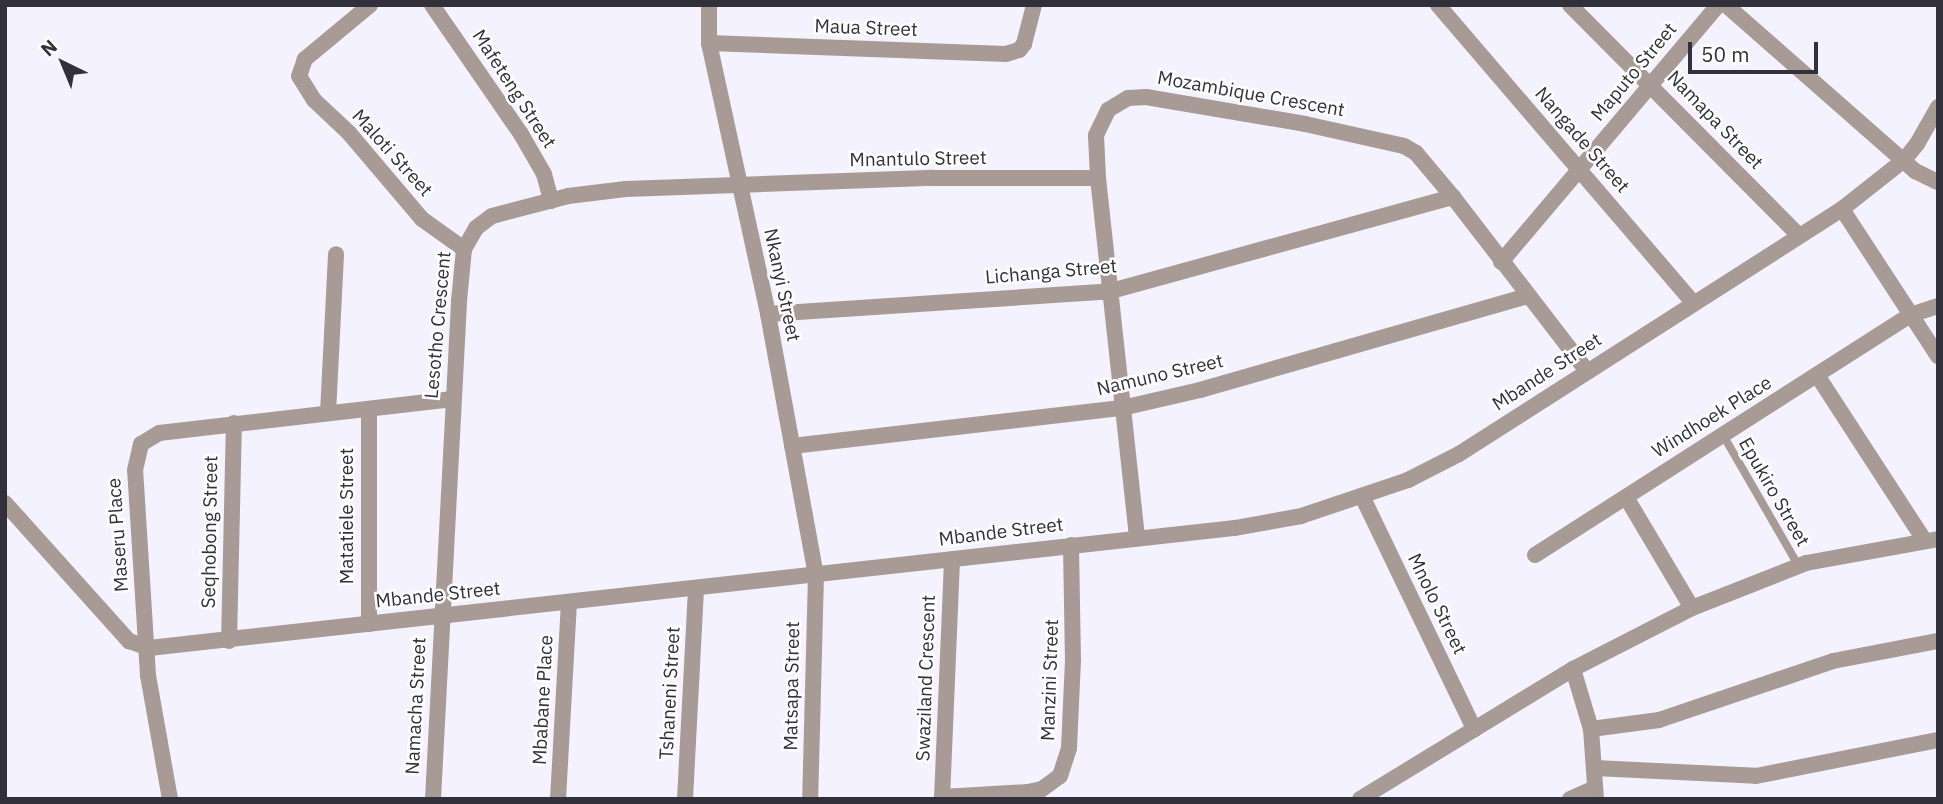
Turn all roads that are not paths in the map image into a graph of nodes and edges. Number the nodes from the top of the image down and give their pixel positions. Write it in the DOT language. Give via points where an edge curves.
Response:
graph roads {
  1 [pos="370,5"];
  2 [pos="432,5"];
  3 [pos="709,5"];
  4 [pos="1034,5"];
  5 [pos="1438,5"];
  6 [pos="1570,5"];
  7 [pos="1718,5"];
  8 [pos="1726,5"];
  9 [pos="709,43"];
  10 [pos="1652,84"];
  11 [pos="1938,107"];
  12 [pos="1904,160"];
  13 [pos="1580,169"];
  14 [pos="1098,177"];
  15 [pos="1938,183"];
  16 [pos="739,185"];
  17 [pos="1453,197"];
  18 [pos="551,201"];
  19 [pos="1842,209"];
  20 [pos="1799,236"];
  21 [pos="464,249"];
  22 [pos="336,254"];
  23 [pos="1501,262"];
  24 [pos="1111,291"];
  25 [pos="1527,296"];
  26 [pos="1693,303"];
  27 [pos="1938,306"];
  28 [pos="768,314"];
  29 [pos="1910,315"];
  30 [pos="1938,356"];
  31 [pos="1587,371"];
  32 [pos="1817,375"];
  33 [pos="453,399"];
  34 [pos="1122,408"];
  35 [pos="369,409"];
  36 [pos="328,413"];
  37 [pos="234,423"];
  38 [pos="1723,435"];
  39 [pos="792,446"];
  40 [pos="1362,496"];
  41 [pos="1626,497"];
  42 [pos="5,503"];
  43 [pos="1137,537"];
  44 [pos="1931,540"];
  45 [pos="1071,545"];
  46 [pos="1535,555"];
  47 [pos="952,559"];
  48 [pos="1798,565"];
  49 [pos="816,575"];
  50 [pos="696,589"];
  51 [pos="569,603"];
  52 [pos="1692,607"];
  53 [pos="441,615"];
  54 [pos="369,624"];
  55 [pos="229,641"];
  56 [pos="1938,641"];
  57 [pos="146,648"];
  58 [pos="1573,669"];
  59 [pos="1474,729"];
  60 [pos="1591,729"];
  61 [pos="1938,740"];
  62 [pos="1595,768"];
  63 [pos="1596,793"];
  64 [pos="942,798"];
  65 [pos="170,799"];
  66 [pos="433,799"];
  67 [pos="558,799"];
  68 [pos="685,799"];
  69 [pos="810,799"];
  70 [pos="1360,799"];
  71 [pos="1570,799"];
  1 -- 21 [label="street, Maloti Street" via="305,59 299,76 314,100 349,133 422,219"];
  2 -- 18 [label="street, Mafeteng Street" via="521,135 544,174"];
  3 -- 9 [label="street, Nkanyi Street"];
  4 -- 9 [label="street, Maua Street" via="1028,36 1019,50 1006,54"];
  5 -- 13 [label="street, Nangade Street"];
  6 -- 10 [label="street, Namapa Street"];
  7 -- 10 [label="street, Maputo Street"];
  8 -- 12 [label="street"];
  9 -- 16 [label="street, Nkanyi Street"];
  10 -- 13 [label="street, Maputo Street"];
  10 -- 20 [label="street, Namapa Street"];
  11 -- 12 [label="street, Mbande Street"];
  12 -- 15 [label="street"];
  12 -- 19 [label="street, Mbande Street"];
  13 -- 23 [label="street, Maputo Street"];
  13 -- 26 [label="street, Nangade Street"];
  14 -- 16 [label="street, Mnantulo Street"];
  14 -- 17 [label="street, Mozambique Crescent" via="1096,135 1108,110 1128,98 1146,97 1404,145"];
  14 -- 24 [label="street, Mozambique Crescent"];
  16 -- 18 [label="street, Lesotho Crescent" via="626,189"];
  16 -- 28 [label="street, Nkanyi Street"];
  17 -- 23 [label="street, Mozambique Crescent"];
  17 -- 24 [label="street, Lichanga Street"];
  18 -- 21 [label="street, Lesotho Crescent" via="492,216 476,228"];
  19 -- 20 [label="street, Mbande Street"];
  19 -- 29 [label="street"];
  20 -- 26 [label="street, Mbande Street"];
  21 -- 33 [label="street, Lesotho Crescent"];
  22 -- 36 [label="street"];
  23 -- 25 [label="street, Mozambique Crescent"];
  24 -- 28 [label="street, Lichanga Street"];
  24 -- 34 [label="street, Mozambique Crescent"];
  25 -- 31 [label="street, Mozambique Crescent"];
  25 -- 34 [label="street, Namuno Street"];
  26 -- 31 [label="street, Mbande Street"];
  27 -- 29 [label="street, Windhoek Place"];
  28 -- 39 [label="street, Nkanyi Street"];
  29 -- 30 [label="street"];
  29 -- 32 [label="street, Windhoek Place"];
  31 -- 40 [label="street, Mbande Street" via="1450,458 1408,480"];
  32 -- 38 [label="street, Windhoek Place"];
  32 -- 44 [label="street"];
  33 -- 35 [label="street, Maseru Place"];
  33 -- 53 [label="street, Lesotho Crescent"];
  34 -- 39 [label="street, Namuno Street"];
  34 -- 43 [label="street, Mozambique Crescent"];
  35 -- 36 [label="street, Maseru Place"];
  35 -- 54 [label="street, Matatiele Street"];
  36 -- 37 [label="street, Maseru Place"];
  37 -- 55 [label="street, Seqhobong Street"];
  37 -- 57 [label="street, Maseru Place" via="159,433 147,438 137,453"];
  38 -- 41 [label="street, Windhoek Place"];
  38 -- 48 [label="lane, Epukiro Street"];
  39 -- 49 [label="street, Nkanyi Street"];
  40 -- 43 [label="street, Mbande Street" via="1269,523"];
  40 -- 59 [label="street, Mnolo Street"];
  41 -- 46 [label="street, Windhoek Place"];
  41 -- 52 [label="street"];
  42 -- 57 [label="street" via="122,634"];
  43 -- 45 [label="street, Mbande Street"];
  44 -- 48 [label="street"];
  45 -- 47 [label="street, Mbande Street"];
  45 -- 64 [label="street, Manzini Street" via="1069,748 1060,776 1042,789 1028,792"];
  47 -- 49 [label="street, Mbande Street"];
  47 -- 64 [label="street, Swaziland Crescent"];
  48 -- 52 [label="street"];
  49 -- 50 [label="street, Mbande Street"];
  49 -- 69 [label="street, Matsapa Street"];
  50 -- 51 [label="street, Mbande Street"];
  50 -- 68 [label="street, Tshaneni Street"];
  51 -- 53 [label="street, Mbande Street"];
  51 -- 67 [label="street, Mbabane Place"];
  52 -- 58 [label="street"];
  53 -- 54 [label="street, Mbande Street"];
  53 -- 66 [label="street, Namacha Street"];
  54 -- 55 [label="street, Mbande Street"];
  55 -- 57 [label="street, Mbande Street"];
  56 -- 60 [label="street" via="1833,661 1660,720"];
  57 -- 65 [label="street" via="151,707"];
  58 -- 59 [label="street"];
  58 -- 60 [label="street"];
  59 -- 70 [label="street"];
  60 -- 62 [label="street"];
  61 -- 62 [label="street" via="1756,776"];
  62 -- 63 [label="street"];
  63 -- 71 [label="street"];
}
